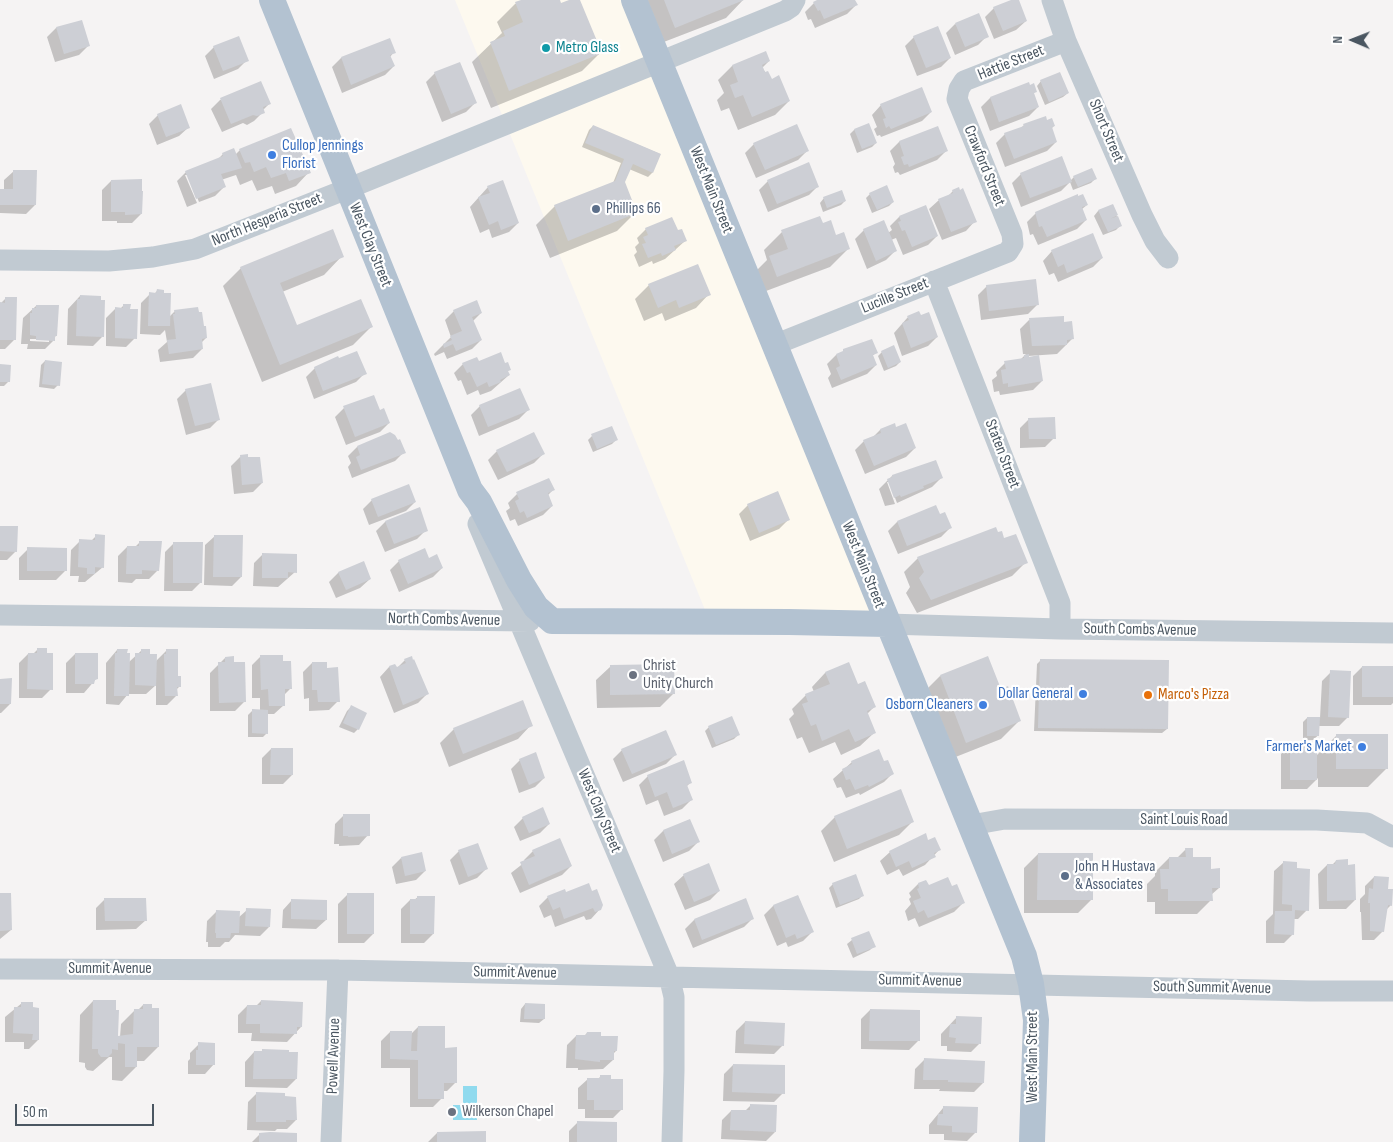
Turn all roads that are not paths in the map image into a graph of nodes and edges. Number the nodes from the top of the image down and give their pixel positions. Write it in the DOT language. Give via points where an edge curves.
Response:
graph roads {
  1 [pos="272,0"];
  2 [pos="634,0"];
  3 [pos="795,0"];
  4 [pos="1052,0"];
  5 [pos="1066,41"];
  6 [pos="659,61"];
  7 [pos="958,89"];
  8 [pos="347,189"];
  9 [pos="1013,244"];
  10 [pos="1168,258"];
  11 [pos="0,260"];
  12 [pos="934,281"];
  13 [pos="774,345"];
  14 [pos="470,490"];
  15 [pos="0,615"];
  16 [pos="518,621"];
  17 [pos="552,621"];
  18 [pos="888,624"];
  19 [pos="1060,629"];
  20 [pos="1393,633"];
  21 [pos="971,825"];
  22 [pos="1393,837"];
  23 [pos="0,969"];
  24 [pos="338,970"];
  25 [pos="669,976"];
  26 [pos="1031,984"];
  27 [pos="1393,991"];
  28 [pos="331,1142"];
  29 [pos="672,1142"];
  30 [pos="1032,1142"];
  1 -- 8 [label="main road, West Clay Street"];
  2 -- 6 [label="main road, West Main Street"];
  3 -- 6 [label="street, North Hesperia Street" via="785,10"];
  4 -- 5 [label="street, Short Street"];
  5 -- 7 [label="street, Hattie Street" via="964,81"];
  5 -- 10 [label="street, Short Street" via="1142,216"];
  6 -- 8 [label="street, North Hesperia Street"];
  6 -- 13 [label="main road, West Main Street"];
  7 -- 9 [label="street, Crawford Street" via="956,99 1012,234"];
  8 -- 11 [label="street, North Hesperia Street" via="195,249 109,261"];
  8 -- 14 [label="main road, West Clay Street"];
  9 -- 12 [label="street, Lucille Street" via="1008,252"];
  12 -- 13 [label="street, Lucille Street"];
  12 -- 19 [label="street, Staten Street" via="1060,603"];
  13 -- 18 [label="main road, West Main Street"];
  14 -- 16 [label="street, West Clay Street" via="475,517"];
  14 -- 17 [label="main road, West Clay Street" via="518,580 536,607"];
  15 -- 16 [label="street, North Combs Avenue"];
  16 -- 17 [label="street, North Combs Avenue"];
  16 -- 25 [label="street, West Clay Street"];
  17 -- 18 [label="main road, North Combs Avenue"];
  18 -- 19 [label="street, South Combs Avenue"];
  18 -- 21 [label="main road, West Main Street"];
  19 -- 20 [label="street, South Combs Avenue"];
  21 -- 22 [label="street, Saint Louis Road" via="1005,819 1317,820 1367,823"];
  21 -- 26 [label="main road, West Main Street" via="1024,956"];
  23 -- 24 [label="street, Summit Avenue"];
  24 -- 25 [label="street, Summit Avenue"];
  24 -- 28 [label="street, Powell Avenue"];
  25 -- 26 [label="street, Summit Avenue"];
  25 -- 29 [label="street, West Clay Street" via="674,997"];
  26 -- 27 [label="street, South Summit Avenue"];
  26 -- 30 [label="main road, West Main Street" via="1036,1020"];
}
